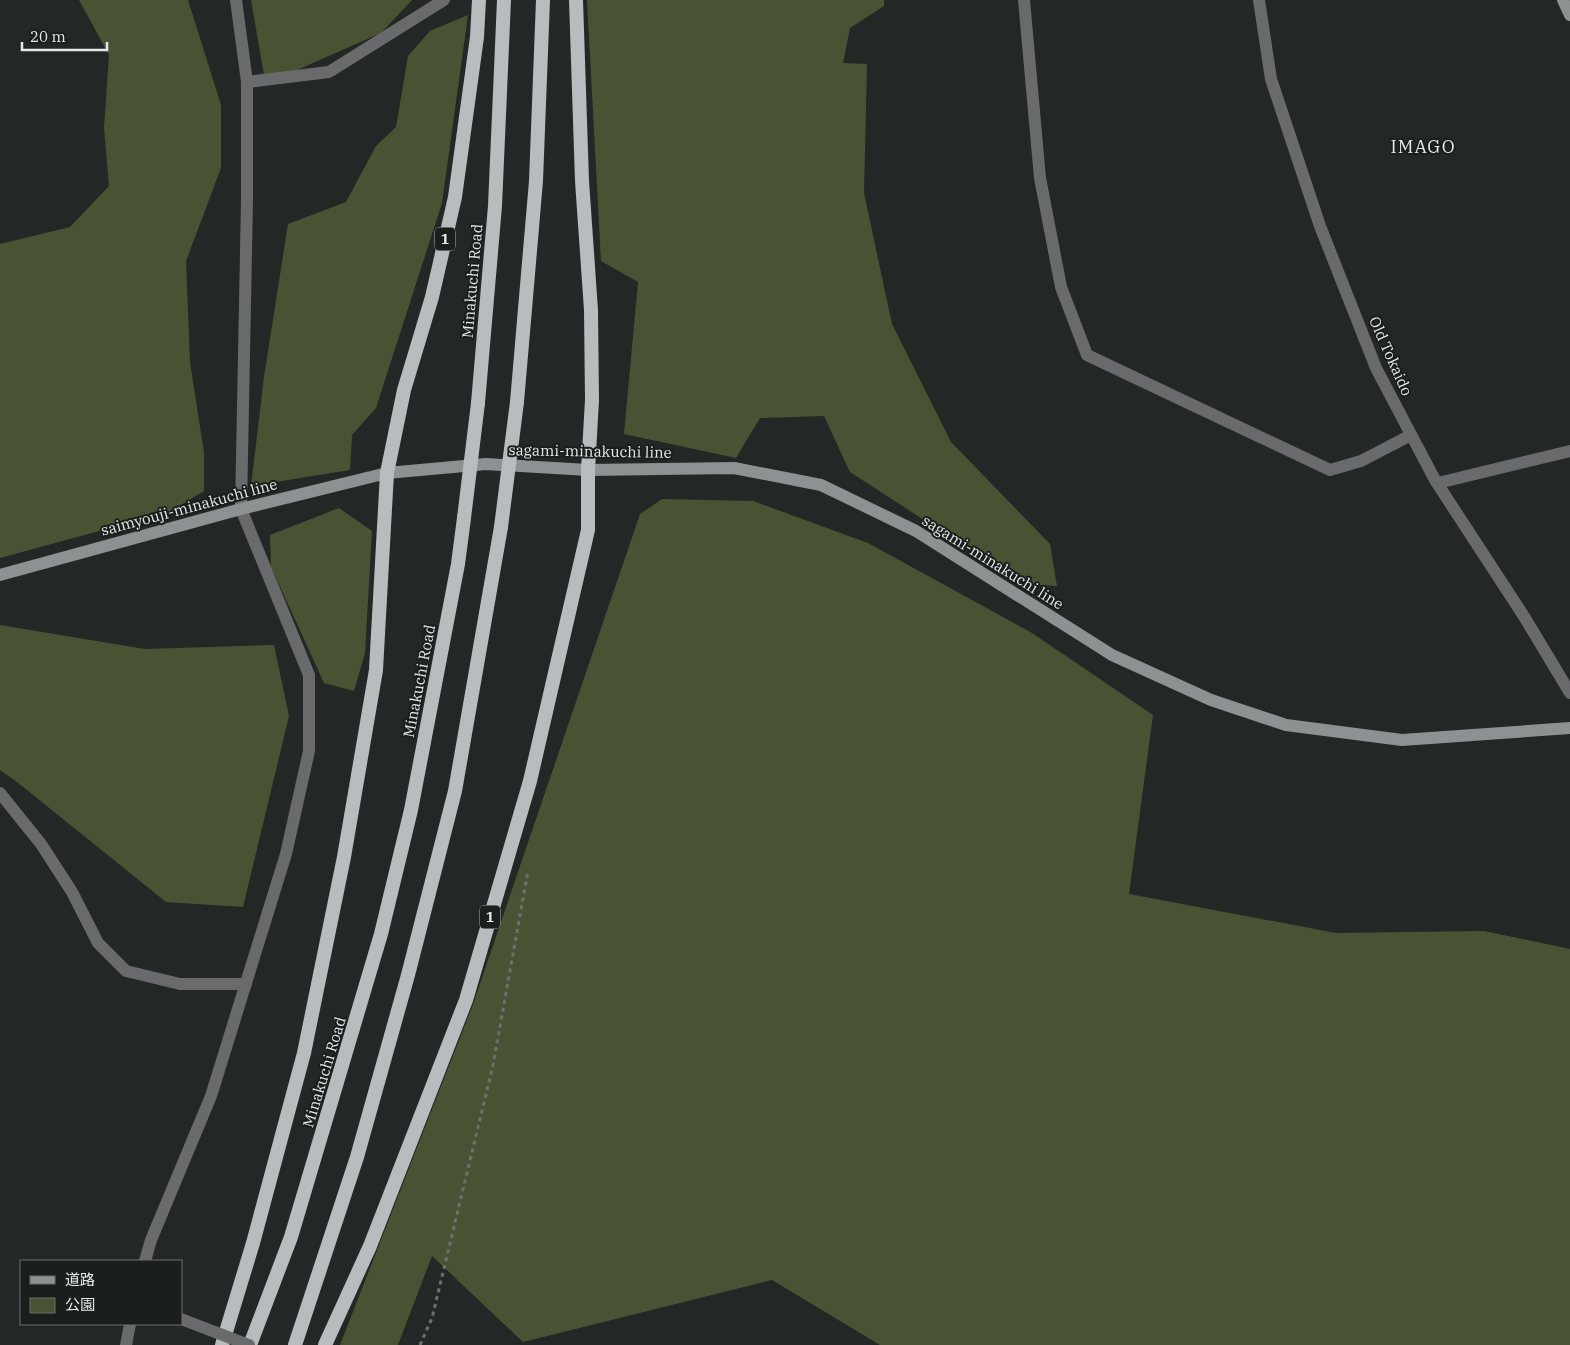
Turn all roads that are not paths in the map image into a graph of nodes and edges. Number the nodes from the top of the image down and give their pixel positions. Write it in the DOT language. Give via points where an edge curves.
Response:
graph roads {
  1 [pos="236,0"];
  2 [pos="420,0"];
  3 [pos="444,0"];
  4 [pos="479,0"];
  5 [pos="504,0"];
  6 [pos="543,0"];
  7 [pos="576,0"];
  8 [pos="1024,0"];
  9 [pos="1259,0"];
  10 [pos="1562,0"];
  11 [pos="420,14"];
  12 [pos="1570,15"];
  13 [pos="247,82"];
  14 [pos="1411,435"];
  15 [pos="1570,451"];
  16 [pos="588,470"];
  17 [pos="387,474"];
  18 [pos="1438,483"];
  19 [pos="241,509"];
  20 [pos="0,576"];
  21 [pos="1570,694"];
  22 [pos="1570,728"];
  23 [pos="0,793"];
  24 [pos="246,984"];
  25 [pos="145,1260"];
  26 [pos="182,1319"];
  27 [pos="130,1325"];
  28 [pos="126,1345"];
  29 [pos="222,1345"];
  30 [pos="249,1345"];
  31 [pos="295,1345"];
  32 [pos="326,1345"];
  1 -- 13 [label="street"];
  2 -- 11 [label="street"];
  3 -- 11 [label="street"];
  4 -- 17 [label="highway, 1" via="455,197 432,297 404,390"];
  5 -- 30 [label="highway, Minakuchi Road, bridge" via="495,206 478,403 458,564 411,810 381,934 291,1237"];
  6 -- 31 [label="highway, bridge" via="536,181 517,402 501,527 455,791 357,1157"];
  7 -- 16 [label="highway, 1" via="582,182 591,310 592,400"];
  8 -- 14 [label="street" via="1040,178 1061,287 1087,356 1330,470 1361,461"];
  9 -- 14 [label="street, Old Tokaido" via="1271,79 1320,226 1376,368"];
  10 -- 12 [label="main road"];
  11 -- 13 [label="street" via="329,72"];
  13 -- 19 [label="street"];
  14 -- 18 [label="street, Old Tokaido"];
  15 -- 18 [label="street"];
  16 -- 17 [label="main road, sagami-minakuchi line" via="486,464"];
  16 -- 22 [label="main road, sagami-minakuchi line" via="734,468 821,485 916,531 1112,655 1211,700 1286,725 1402,740"];
  16 -- 32 [label="highway, 1" via="588,530 562,649 530,781 466,1000 370,1246"];
  17 -- 19 [label="main road, saimyouji-minakuchi line"];
  17 -- 29 [label="highway, 1" via="376,670 344,857 304,1053 253,1244"];
  18 -- 21 [label="street, Old Tokaido"];
  19 -- 20 [label="main road, saimyouji-minakuchi line"];
  19 -- 24 [label="street" via="309,675 309,751 286,854"];
  23 -- 24 [label="street" via="72,892 98,943 126,971 180,984"];
  24 -- 25 [label="street" via="211,1096"];
  26 -- 30 [label="street, bridge"];
  27 -- 28 [label="street"];
}
